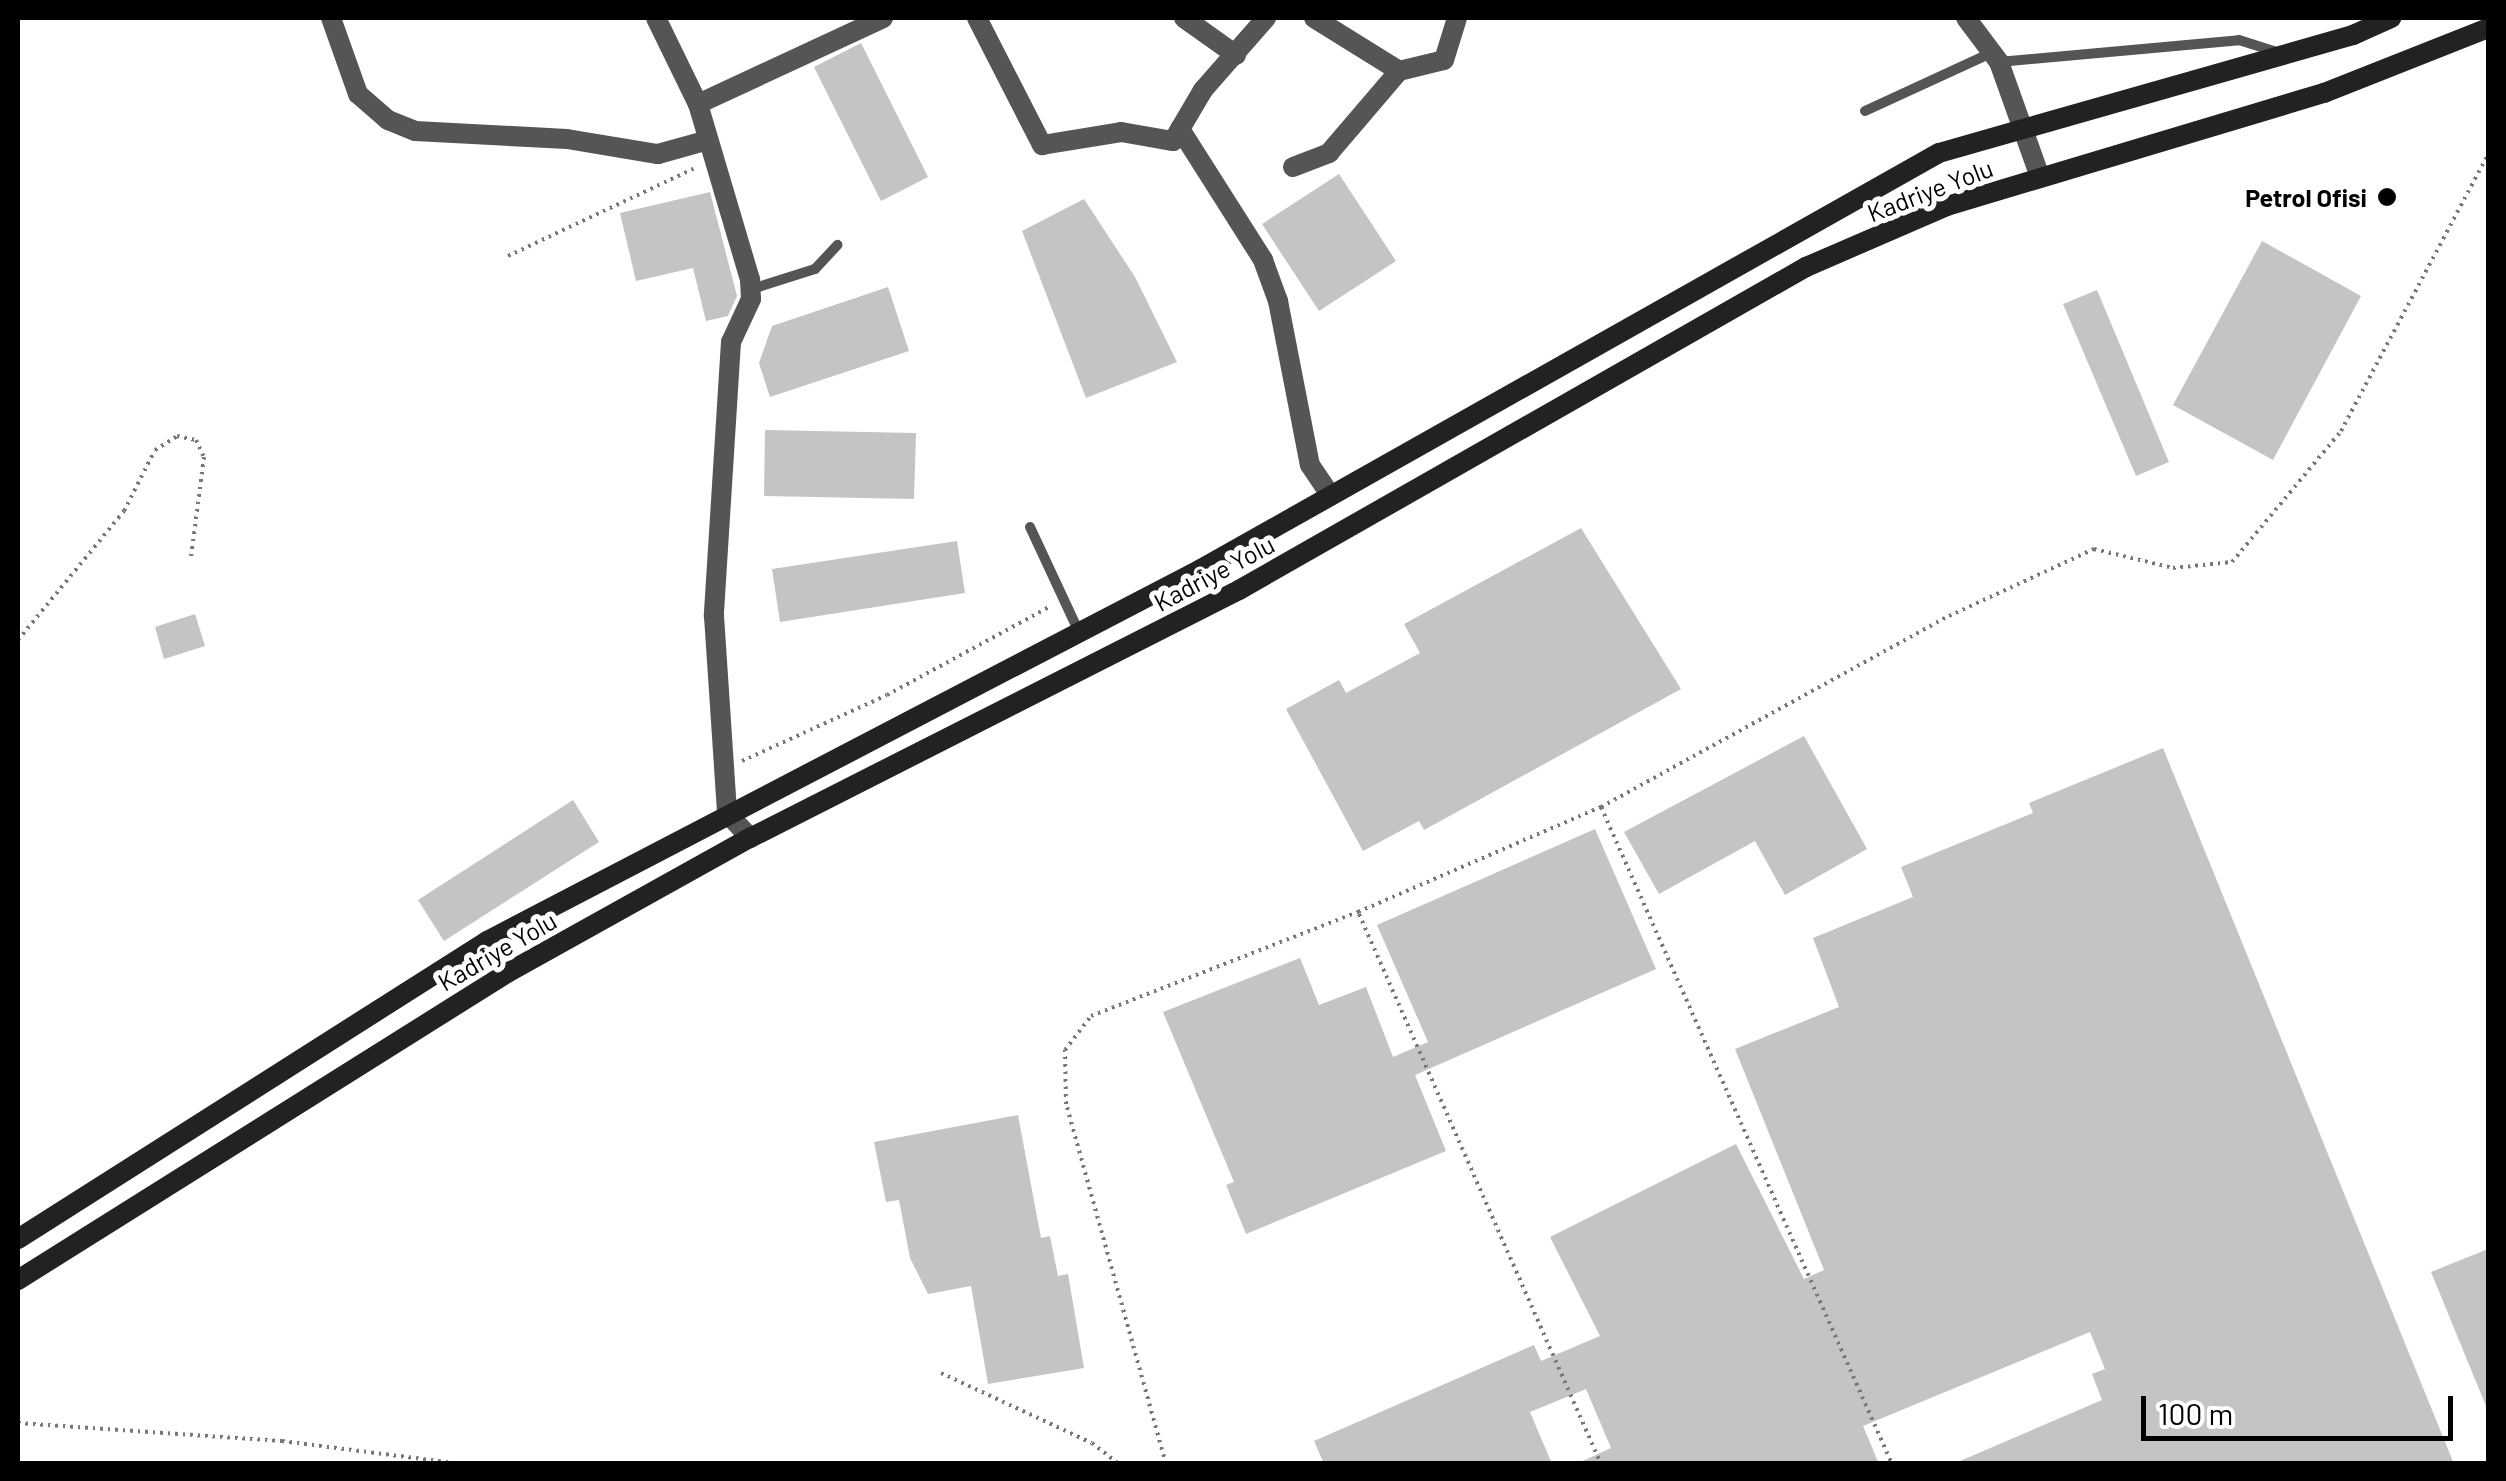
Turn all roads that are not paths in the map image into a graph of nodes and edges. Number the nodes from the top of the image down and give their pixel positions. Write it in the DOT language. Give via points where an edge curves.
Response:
graph roads {
  1 [pos="332,18"];
  2 [pos="656,18"];
  3 [pos="884,18"];
  4 [pos="978,18"];
  5 [pos="1184,18"];
  6 [pos="1266,18"];
  7 [pos="1314,18"];
  8 [pos="1457,18"];
  9 [pos="1966,18"];
  10 [pos="2391,18"];
  11 [pos="2488,28"];
  12 [pos="1236,55"];
  13 [pos="2286,55"];
  14 [pos="1996,57"];
  15 [pos="1399,71"];
  16 [pos="698,104"];
  17 [pos="1866,112"];
  18 [pos="1180,129"];
  19 [pos="2025,130"];
  20 [pos="708,151"];
  21 [pos="1292,167"];
  22 [pos="2040,176"];
  23 [pos="837,245"];
  24 [pos="751,289"];
  25 [pos="1331,496"];
  26 [pos="1030,527"];
  27 [pos="1079,632"];
  28 [pos="727,813"];
  29 [pos="750,838"];
  30 [pos="18,1239"];
  31 [pos="18,1280"];
  1 -- 20 [label="street" via="358,94 388,120 415,131 567,139 658,154"];
  2 -- 16 [label="street"];
  3 -- 16 [label="street"];
  4 -- 18 [label="street" via="1042,146 1120,132 1173,141"];
  5 -- 12 [label="street"];
  6 -- 12 [label="street"];
  7 -- 15 [label="street"];
  8 -- 15 [label="street" via="1444,60"];
  9 -- 14 [label="street"];
  10 -- 13 [label="main road, Kadriye Yolu"];
  11 -- 22 [label="main road, Kadriye Yolu" via="2324,93"];
  12 -- 18 [label="street"];
  13 -- 14 [label="lane" via="2239,40"];
  13 -- 19 [label="main road, Kadriye Yolu"];
  14 -- 17 [label="lane"];
  14 -- 19 [label="street"];
  15 -- 21 [label="street" via="1329,153"];
  16 -- 20 [label="street"];
  18 -- 25 [label="street" via="1263,260 1278,301 1310,465"];
  19 -- 22 [label="street"];
  19 -- 25 [label="main road, Kadriye Yolu" via="1939,154"];
  20 -- 24 [label="street"];
  22 -- 29 [label="main road, Kadriye Yolu" via="1947,206 1806,267 1238,590"];
  23 -- 24 [label="lane" via="815,269"];
  24 -- 28 [label="street" via="732,342 714,616"];
  25 -- 27 [label="main road, Kadriye Yolu"];
  26 -- 27 [label="lane"];
  27 -- 28 [label="main road, Kadriye Yolu"];
  28 -- 29 [label="street"];
  28 -- 30 [label="main road, Kadriye Yolu" via="487,941"];
  29 -- 31 [label="main road, Kadriye Yolu" via="396,1037 222,1156"];
}
